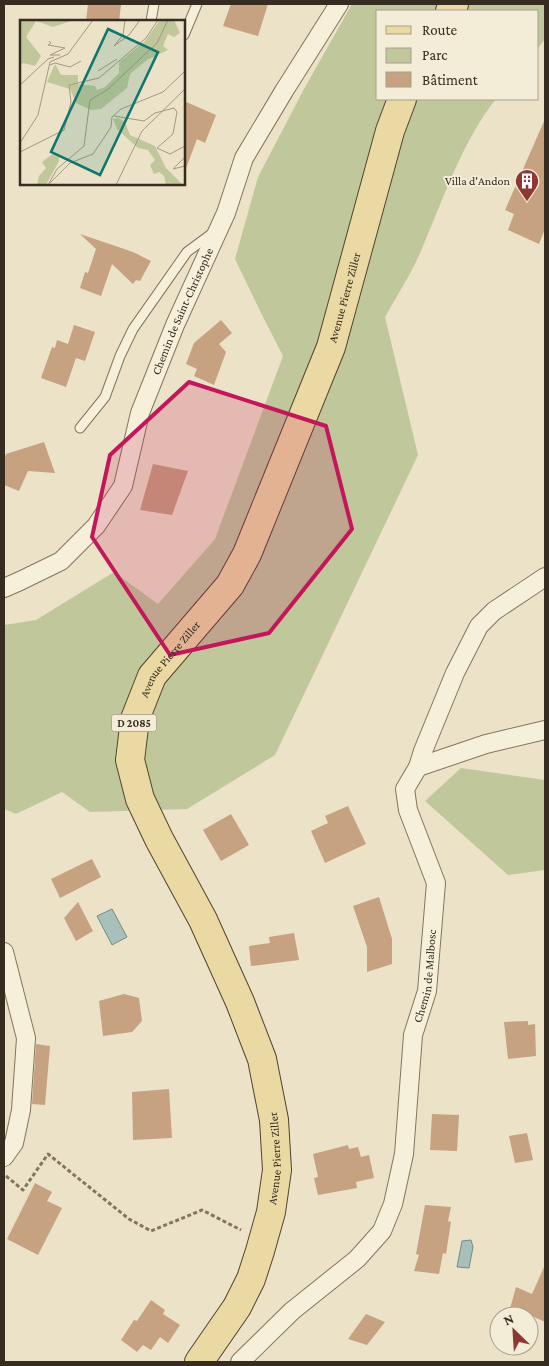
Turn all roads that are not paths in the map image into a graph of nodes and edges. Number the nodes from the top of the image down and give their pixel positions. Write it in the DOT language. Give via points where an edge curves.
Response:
graph roads {
  1 [pos="154,4"];
  2 [pos="197,4"];
  3 [pos="339,4"];
  4 [pos="151,20"];
  5 [pos="185,33"];
  6 [pos="402,100"];
  7 [pos="218,229"];
  8 [pos="80,428"];
  9 [pos="545,577"];
  10 [pos="4,588"];
  11 [pos="545,730"];
  12 [pos="418,768"];
  13 [pos="4,952"];
  14 [pos="4,1157"];
  15 [pos="199,1362"];
  16 [pos="240,1362"];
  1 -- 4 [label="lane"];
  2 -- 5 [label="lane"];
  3 -- 7 [label="street, Chemin de Saint-Christophe" via="244,158"];
  6 -- 15 [label="main road, Avenue Pierre Ziller / D 2085" via="390,131 332,347 247,554 230,585 152,676 135,719 130,760 140,799 203,920 240,1002 262,1059 274,1120 277,1170 271,1212 260,1251 237,1307"];
  7 -- 8 [label="lane" via="187,252 133,329 105,397"];
  7 -- 10 [label="street, Chemin de Saint-Christophe" via="140,413 123,486 96,526 61,561"];
  9 -- 12 [label="street, Chemin de Malbosc" via="494,611 479,626 455,673"];
  11 -- 12 [label="street" via="486,744"];
  12 -- 16 [label="street, Chemin de Malbosc" via="406,789 408,810 436,883 427,991 413,1035 404,1154 393,1204 382,1231 358,1259 292,1311"];
  13 -- 14 [label="street" via="26,1038 21,1110 14,1143"];
}
